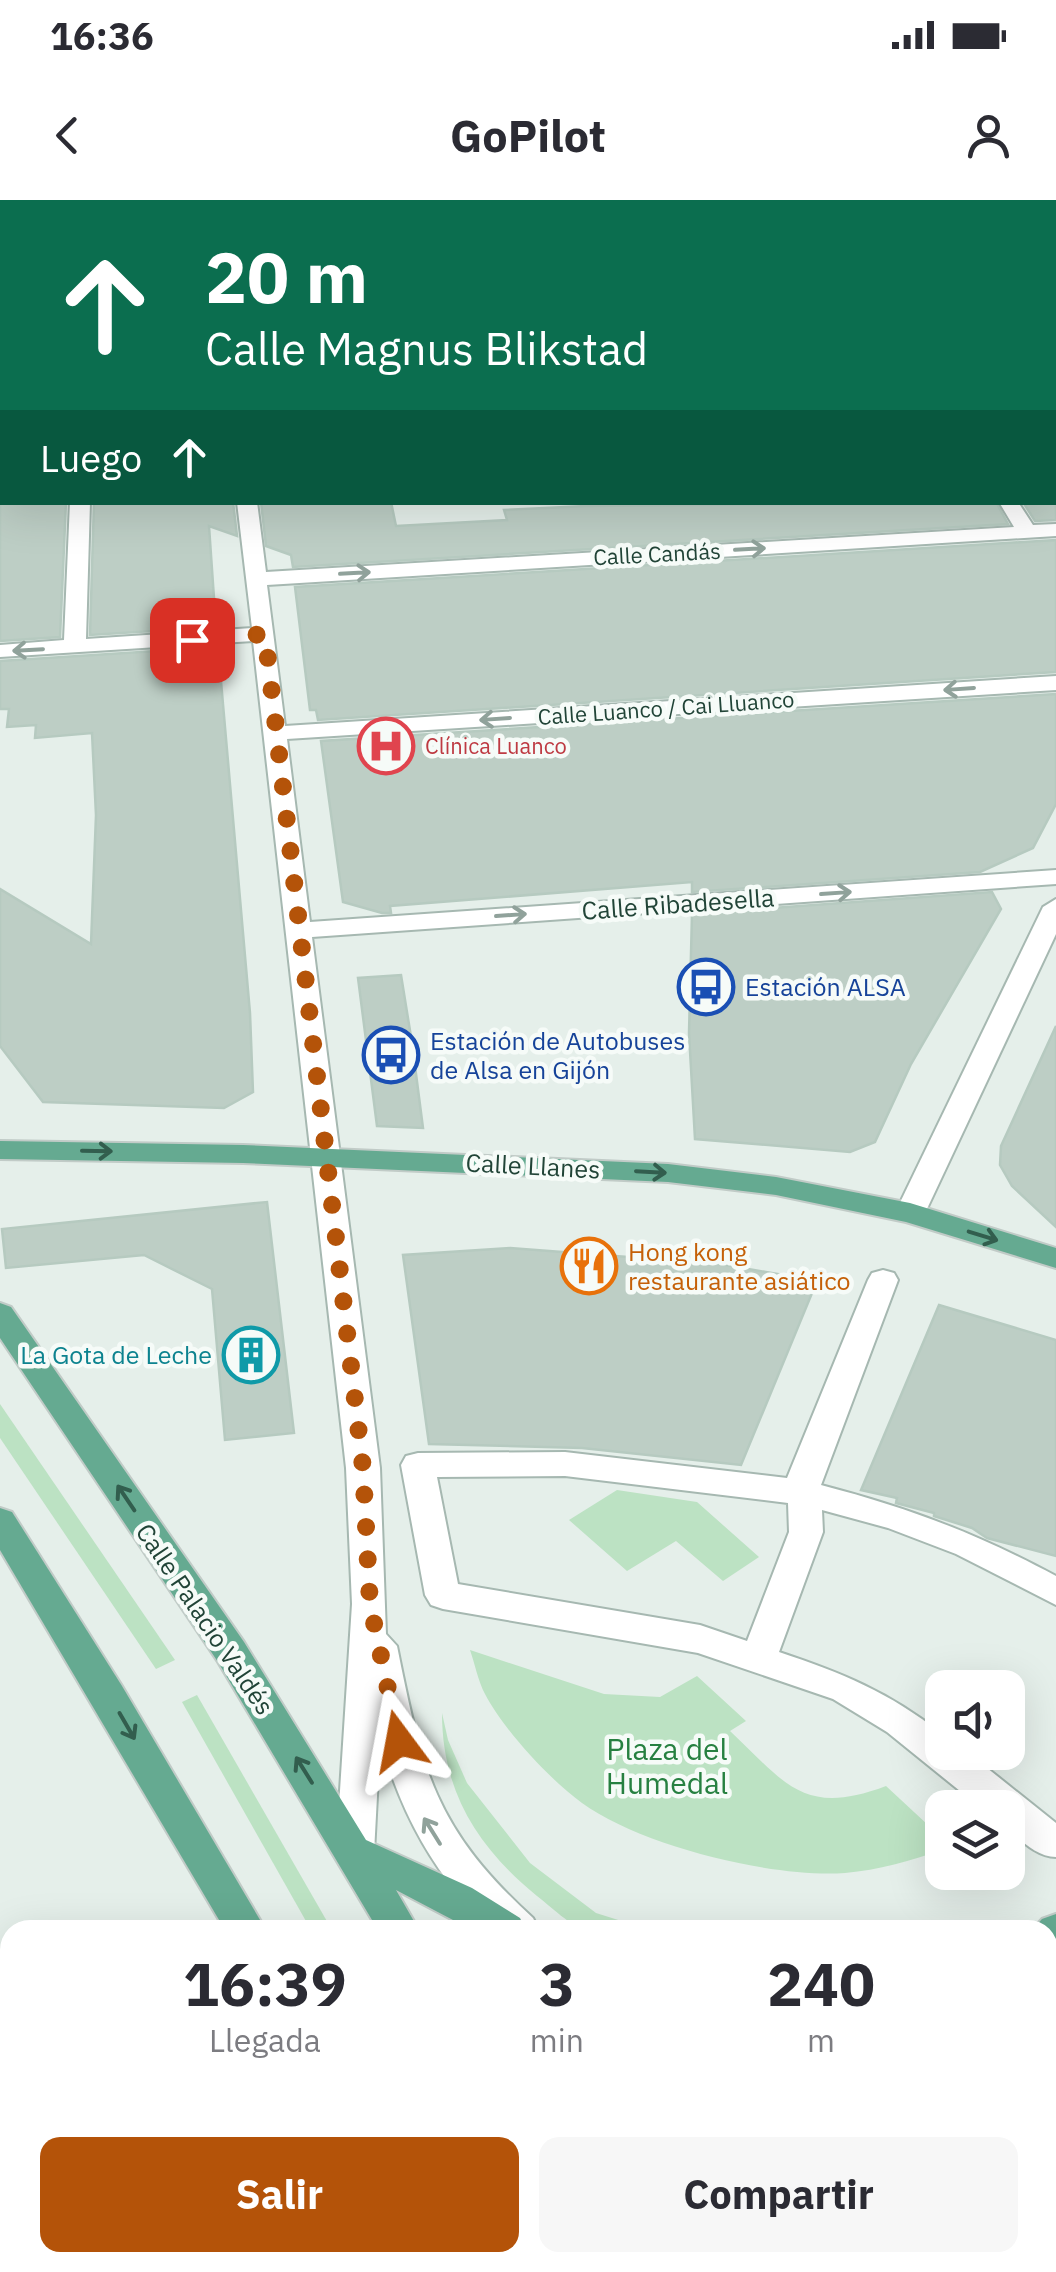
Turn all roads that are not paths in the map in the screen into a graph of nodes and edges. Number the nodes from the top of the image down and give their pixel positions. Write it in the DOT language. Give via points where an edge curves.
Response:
graph roads {
  1 [pos="80,505"];
  2 [pos="247,505"];
  3 [pos="1010,505"];
  4 [pos="1056,530"];
  5 [pos="1027,532"];
  6 [pos="258,578"];
  7 [pos="265,634"];
  8 [pos="76,647"];
  9 [pos="0,651"];
  10 [pos="1056,683"];
  11 [pos="277,733"];
  12 [pos="1056,878"];
  13 [pos="1056,907"];
  14 [pos="300,930"];
  15 [pos="0,1150"];
  16 [pos="325,1158"];
  17 [pos="910,1214"];
  18 [pos="1056,1258"];
  19 [pos="883,1280"];
  20 [pos="0,1314"];
  21 [pos="805,1486"];
  22 [pos="0,1521"];
  23 [pos="1056,1592"];
  24 [pos="370,1604"];
  25 [pos="758,1659"];
  26 [pos="1052,1842"];
  27 [pos="356,1853"];
  28 [pos="240,1920"];
  29 [pos="393,1920"];
  30 [pos="490,1920"];
  31 [pos="506,1920"];
  1 -- 8 [label="street"];
  2 -- 6 [label="street"];
  3 -- 5 [label="street"];
  4 -- 5 [label="street, Calle Candás"];
  6 -- 5 [label="street, Calle Candás, one-way"];
  6 -- 7 [label="street"];
  7 -- 8 [label="street"];
  7 -- 11 [label="street"];
  8 -- 9 [label="street, one-way"];
  10 -- 11 [label="street, Calle Luanco / Cai Lluanco, one-way"];
  11 -- 14 [label="street"];
  14 -- 12 [label="street, Calle Ribadesella, one-way"];
  13 -- 17 [label="street"];
  14 -- 16 [label="street"];
  15 -- 16 [label="main road, Calle Llanes, one-way"];
  16 -- 17 [label="main road, Calle Llanes, one-way" via="668,1173 776,1186"];
  16 -- 24 [label="street" via="363,1468"];
  17 -- 18 [label="main road, Calle Llanes, one-way"];
  19 -- 21 [label="street"];
  27 -- 20 [label="main road, Calle Palacio Valdés, one-way" via="231,1652"];
  21 -- 23 [label="street" via="968,1545"];
  21 -- 25 [label="street" via="806,1532"];
  21 -- 25 [label="street" via="566,1464 418,1464 442,1595 630,1624"];
  22 -- 28 [label="main road, one-way"];
  24 -- 27 [label="street"];
  31 -- 24 [label="street, one-way" via="425,1822 405,1767"];
  25 -- 26 [label="street" via="846,1689 900,1721"];
  27 -- 29 [label="main road, Calle Palacio Valdés"];
  27 -- 30 [label="main road"];
}
